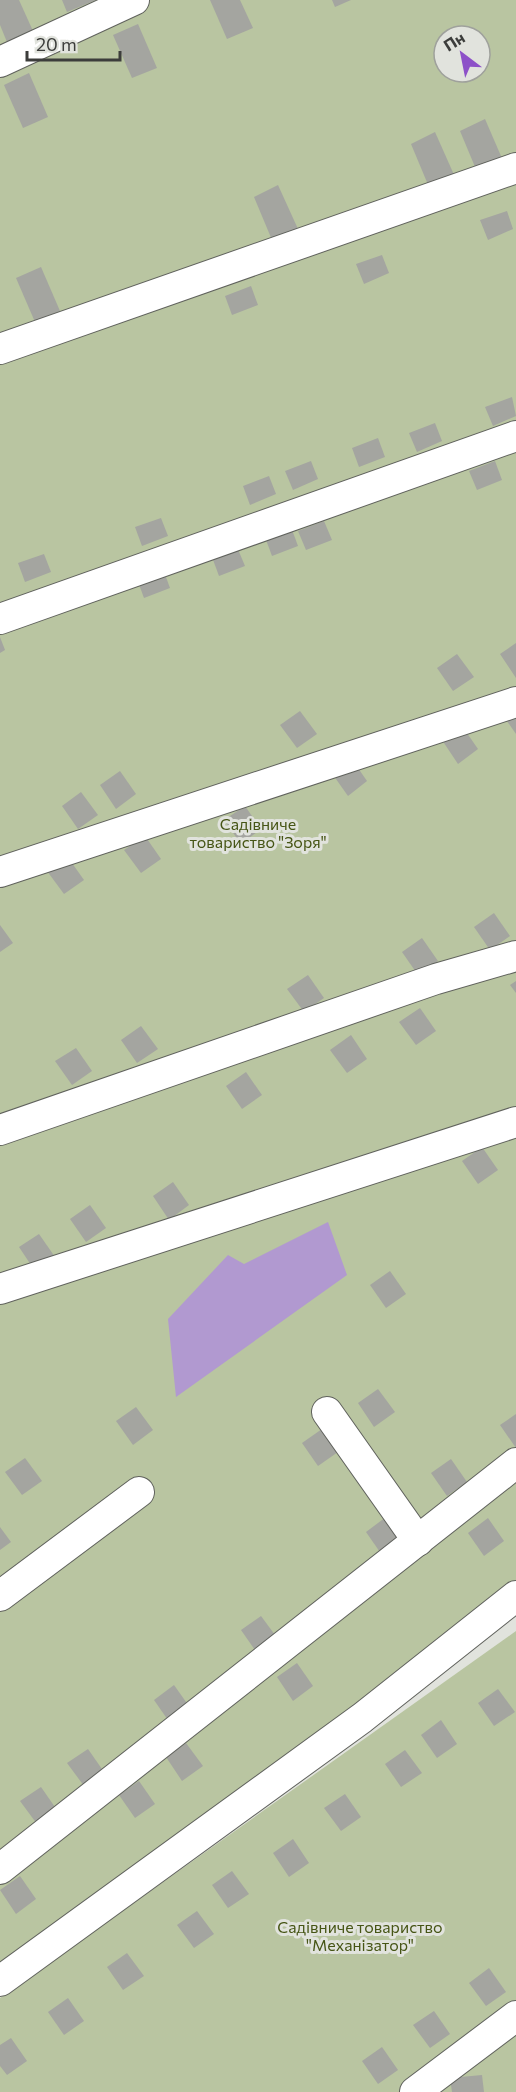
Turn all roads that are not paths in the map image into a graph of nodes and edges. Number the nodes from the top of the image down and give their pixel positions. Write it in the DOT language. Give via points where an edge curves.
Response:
graph roads {
  1 [pos="134,0"];
  2 [pos="0,62"];
  3 [pos="516,168"];
  4 [pos="0,349"];
  5 [pos="516,436"];
  6 [pos="0,619"];
  7 [pos="516,702"];
  8 [pos="0,872"];
  9 [pos="516,956"];
  10 [pos="516,1122"];
  11 [pos="0,1130"];
  12 [pos="0,1289"];
  13 [pos="327,1413"];
  14 [pos="516,1463"];
  15 [pos="140,1492"];
  16 [pos="418,1541"];
  17 [pos="0,1596"];
  18 [pos="516,1596"];
  19 [pos="0,1869"];
  20 [pos="0,1981"];
  21 [pos="516,2016"];
  22 [pos="415,2092"];
  1 -- 2 [label="street"];
  3 -- 4 [label="street"];
  5 -- 6 [label="street"];
  7 -- 8 [label="street"];
  9 -- 11 [label="street" via="436,979"];
  10 -- 12 [label="street"];
  13 -- 16 [label="street"];
  14 -- 16 [label="street"];
  15 -- 17 [label="street"];
  16 -- 19 [label="street"];
  18 -- 20 [label="street" via="362,1718"];
  21 -- 22 [label="street"];
}
